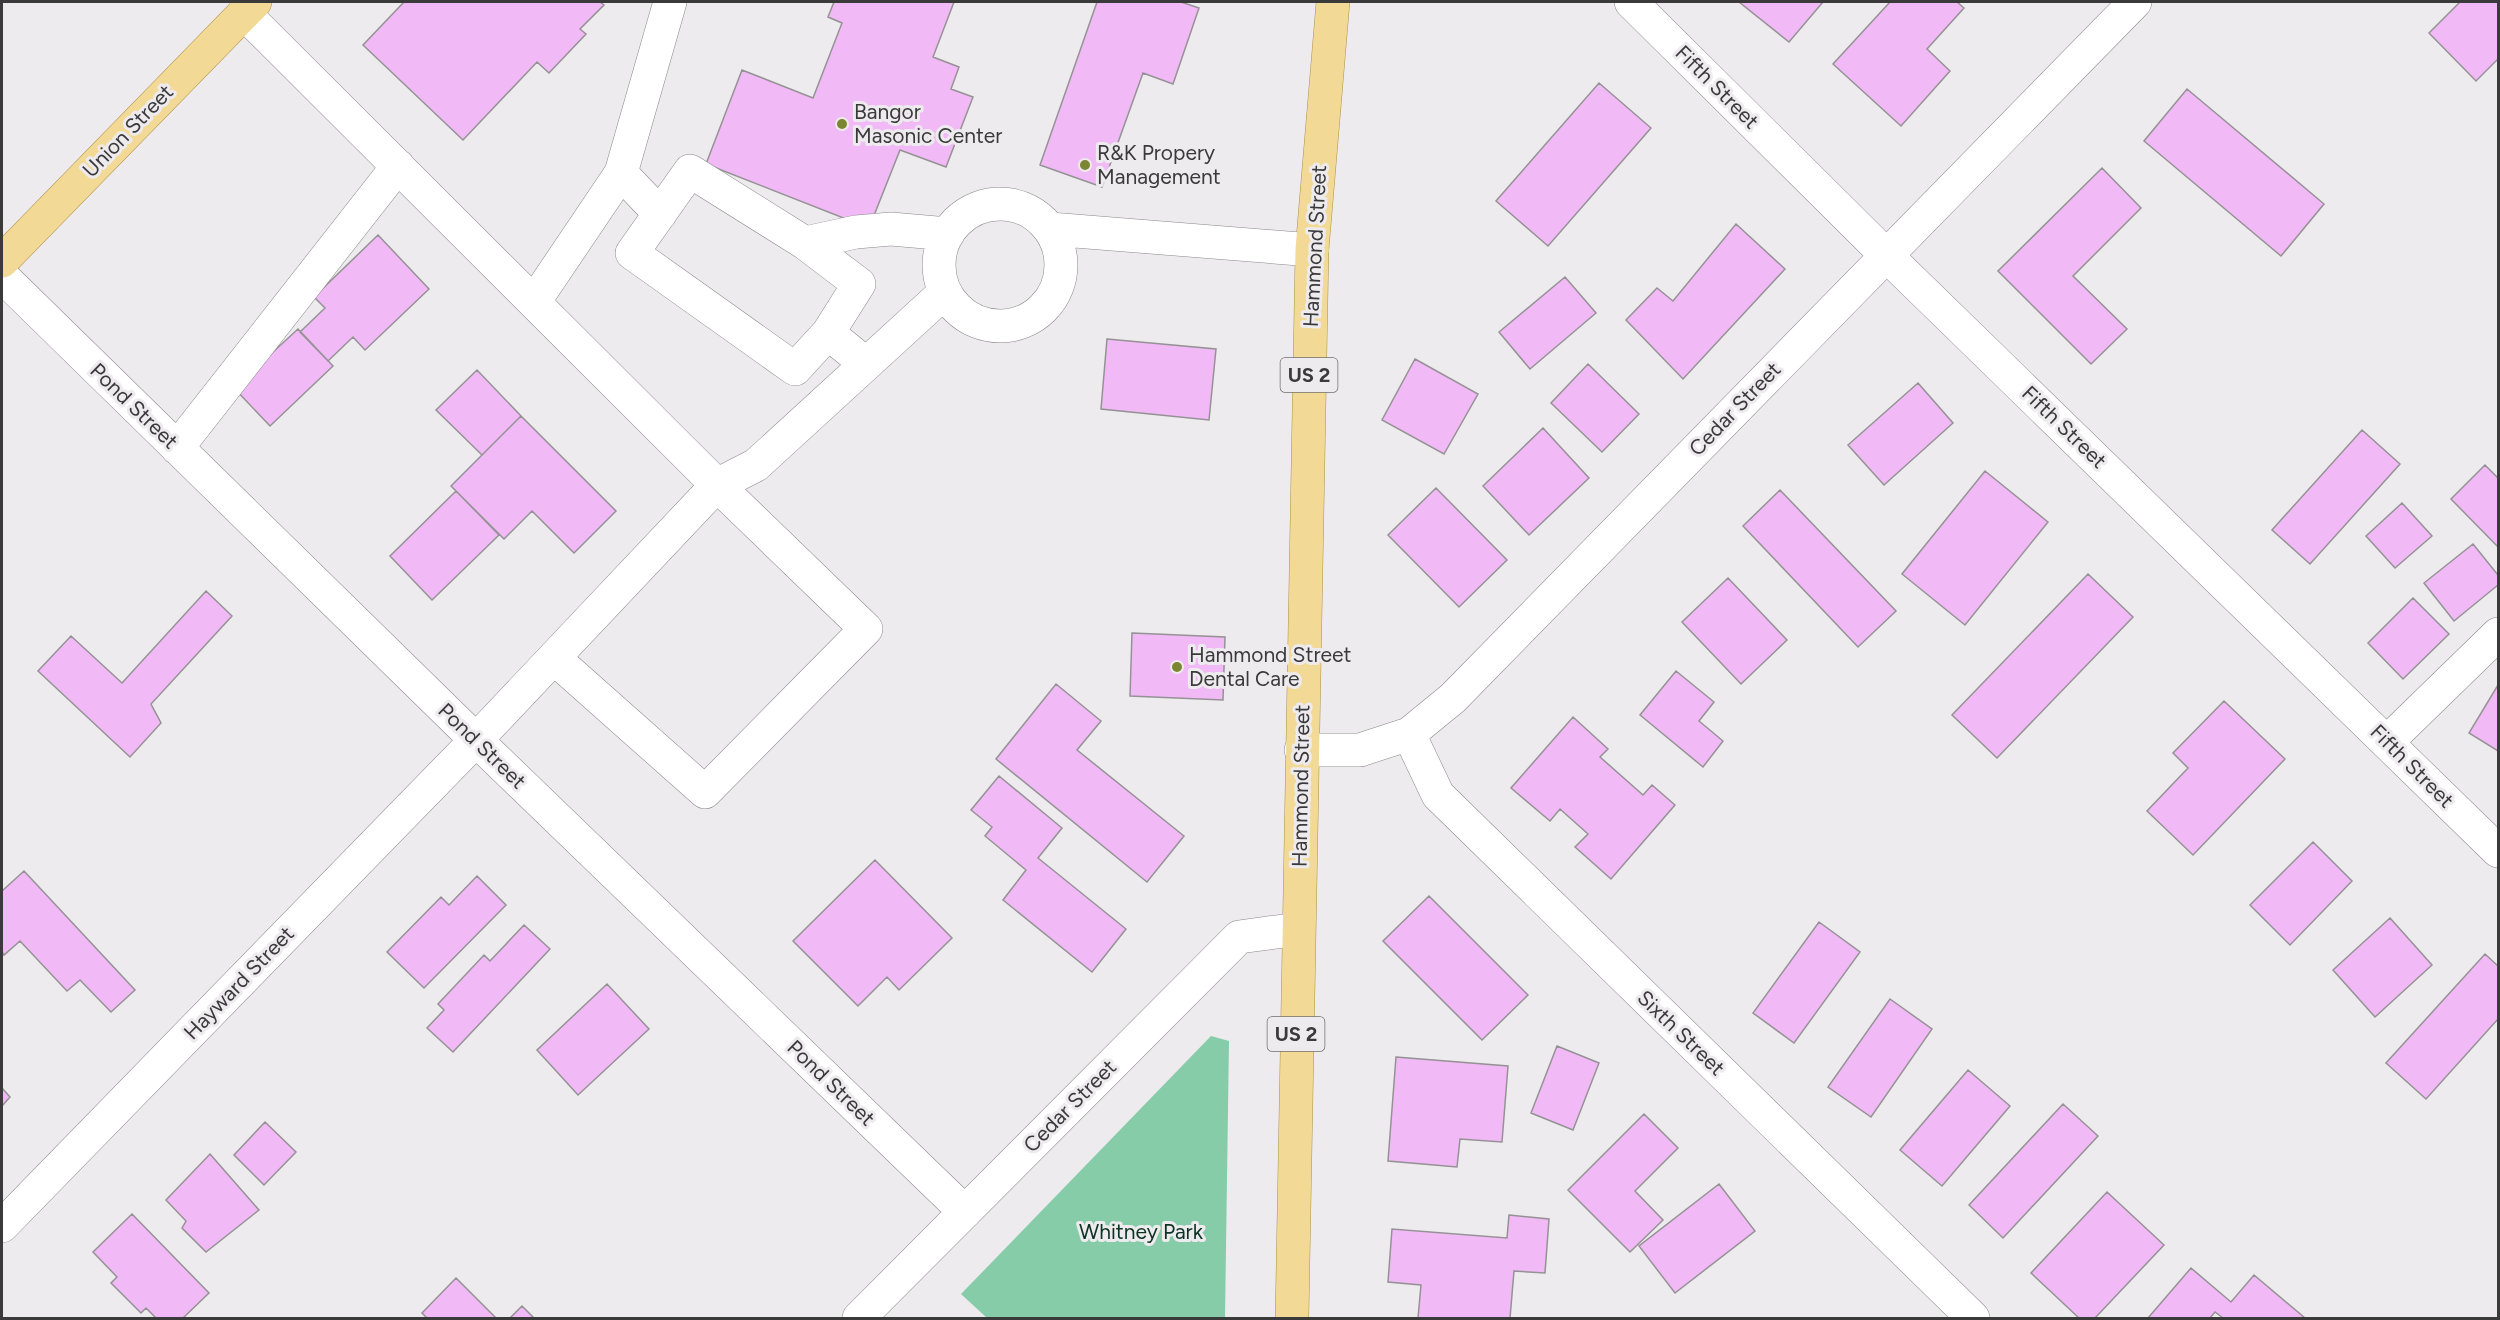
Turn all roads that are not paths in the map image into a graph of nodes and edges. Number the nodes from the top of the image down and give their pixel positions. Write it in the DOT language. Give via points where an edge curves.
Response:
graph roads {
  1 [pos="670,2"];
  2 [pos="1333,2"];
  3 [pos="1631,2"];
  4 [pos="2135,2"];
  5 [pos="250,7"];
  6 [pos="398,166"];
  7 [pos="621,173"];
  8 [pos="660,214"];
  9 [pos="1050,229"];
  10 [pos="948,234"];
  11 [pos="805,243"];
  12 [pos="1312,250"];
  13 [pos="1886,255"];
  14 [pos="2,261"];
  15 [pos="2,276"];
  16 [pos="945,292"];
  17 [pos="534,302"];
  18 [pos="828,333"];
  19 [pos="866,364"];
  20 [pos="177,448"];
  21 [pos="717,485"];
  22 [pos="2499,634"];
  23 [pos="554,658"];
  24 [pos="1409,734"];
  25 [pos="476,740"];
  26 [pos="2388,741"];
  27 [pos="1301,750"];
  28 [pos="2499,851"];
  29 [pos="1298,929"];
  30 [pos="965,1212"];
  31 [pos="2,1226"];
  32 [pos="859,1318"];
  33 [pos="1292,1318"];
  34 [pos="1973,1318"];
  1 -- 7 [label="street"];
  2 -- 12 [label="main road, Hammond Street / US 2"];
  3 -- 13 [label="street, Fifth Street"];
  4 -- 13 [label="street, Cedar Street"];
  5 -- 6 [label="street"];
  5 -- 14 [label="main road, Union Street"];
  6 -- 17 [label="street"];
  6 -- 20 [label="street"];
  7 -- 8 [label="street"];
  7 -- 17 [label="street"];
  8 -- 11 [label="street" via="690,171"];
  8 -- 18 [label="street" via="632,254 795,369"];
  9 -- 10 [label="street" via="1017,206 998,204 978,208 960,218"];
  9 -- 12 [label="street"];
  9 -- 16 [label="street" via="1059,247 1062,267 1047,305 1032,318 1012,326 992,326 956,309"];
  10 -- 11 [label="street" via="891,229"];
  10 -- 16 [label="street" via="940,252 939,272"];
  11 -- 18 [label="street" via="859,284"];
  12 -- 27 [label="main road, Hammond Street / US 2"];
  13 -- 24 [label="street, Cedar Street" via="1453,699"];
  13 -- 26 [label="street, Fifth Street"];
  15 -- 20 [label="street, Pond Street"];
  16 -- 19 [label="street, Hayward Street"];
  17 -- 21 [label="street"];
  18 -- 19 [label="street"];
  19 -- 21 [label="street, Hayward Street" via="756,465"];
  20 -- 25 [label="street, Pond Street"];
  21 -- 23 [label="street, Hayward Street"];
  21 -- 23 [label="street" via="866,629 705,792"];
  22 -- 26 [label="street"];
  23 -- 25 [label="street, Hayward Street"];
  24 -- 27 [label="street, Cedar Street" via="1360,750"];
  24 -- 34 [label="street, Sixth Street" via="1438,795"];
  25 -- 30 [label="street, Pond Street"];
  25 -- 31 [label="street, Hayward Street"];
  26 -- 28 [label="street, Fifth Street"];
  27 -- 29 [label="main road, Hammond Street / US 2"];
  29 -- 30 [label="street, Cedar Street" via="1239,937"];
  29 -- 33 [label="main road, Hammond Street / US 2"];
  30 -- 32 [label="street, Cedar Street"];
}
